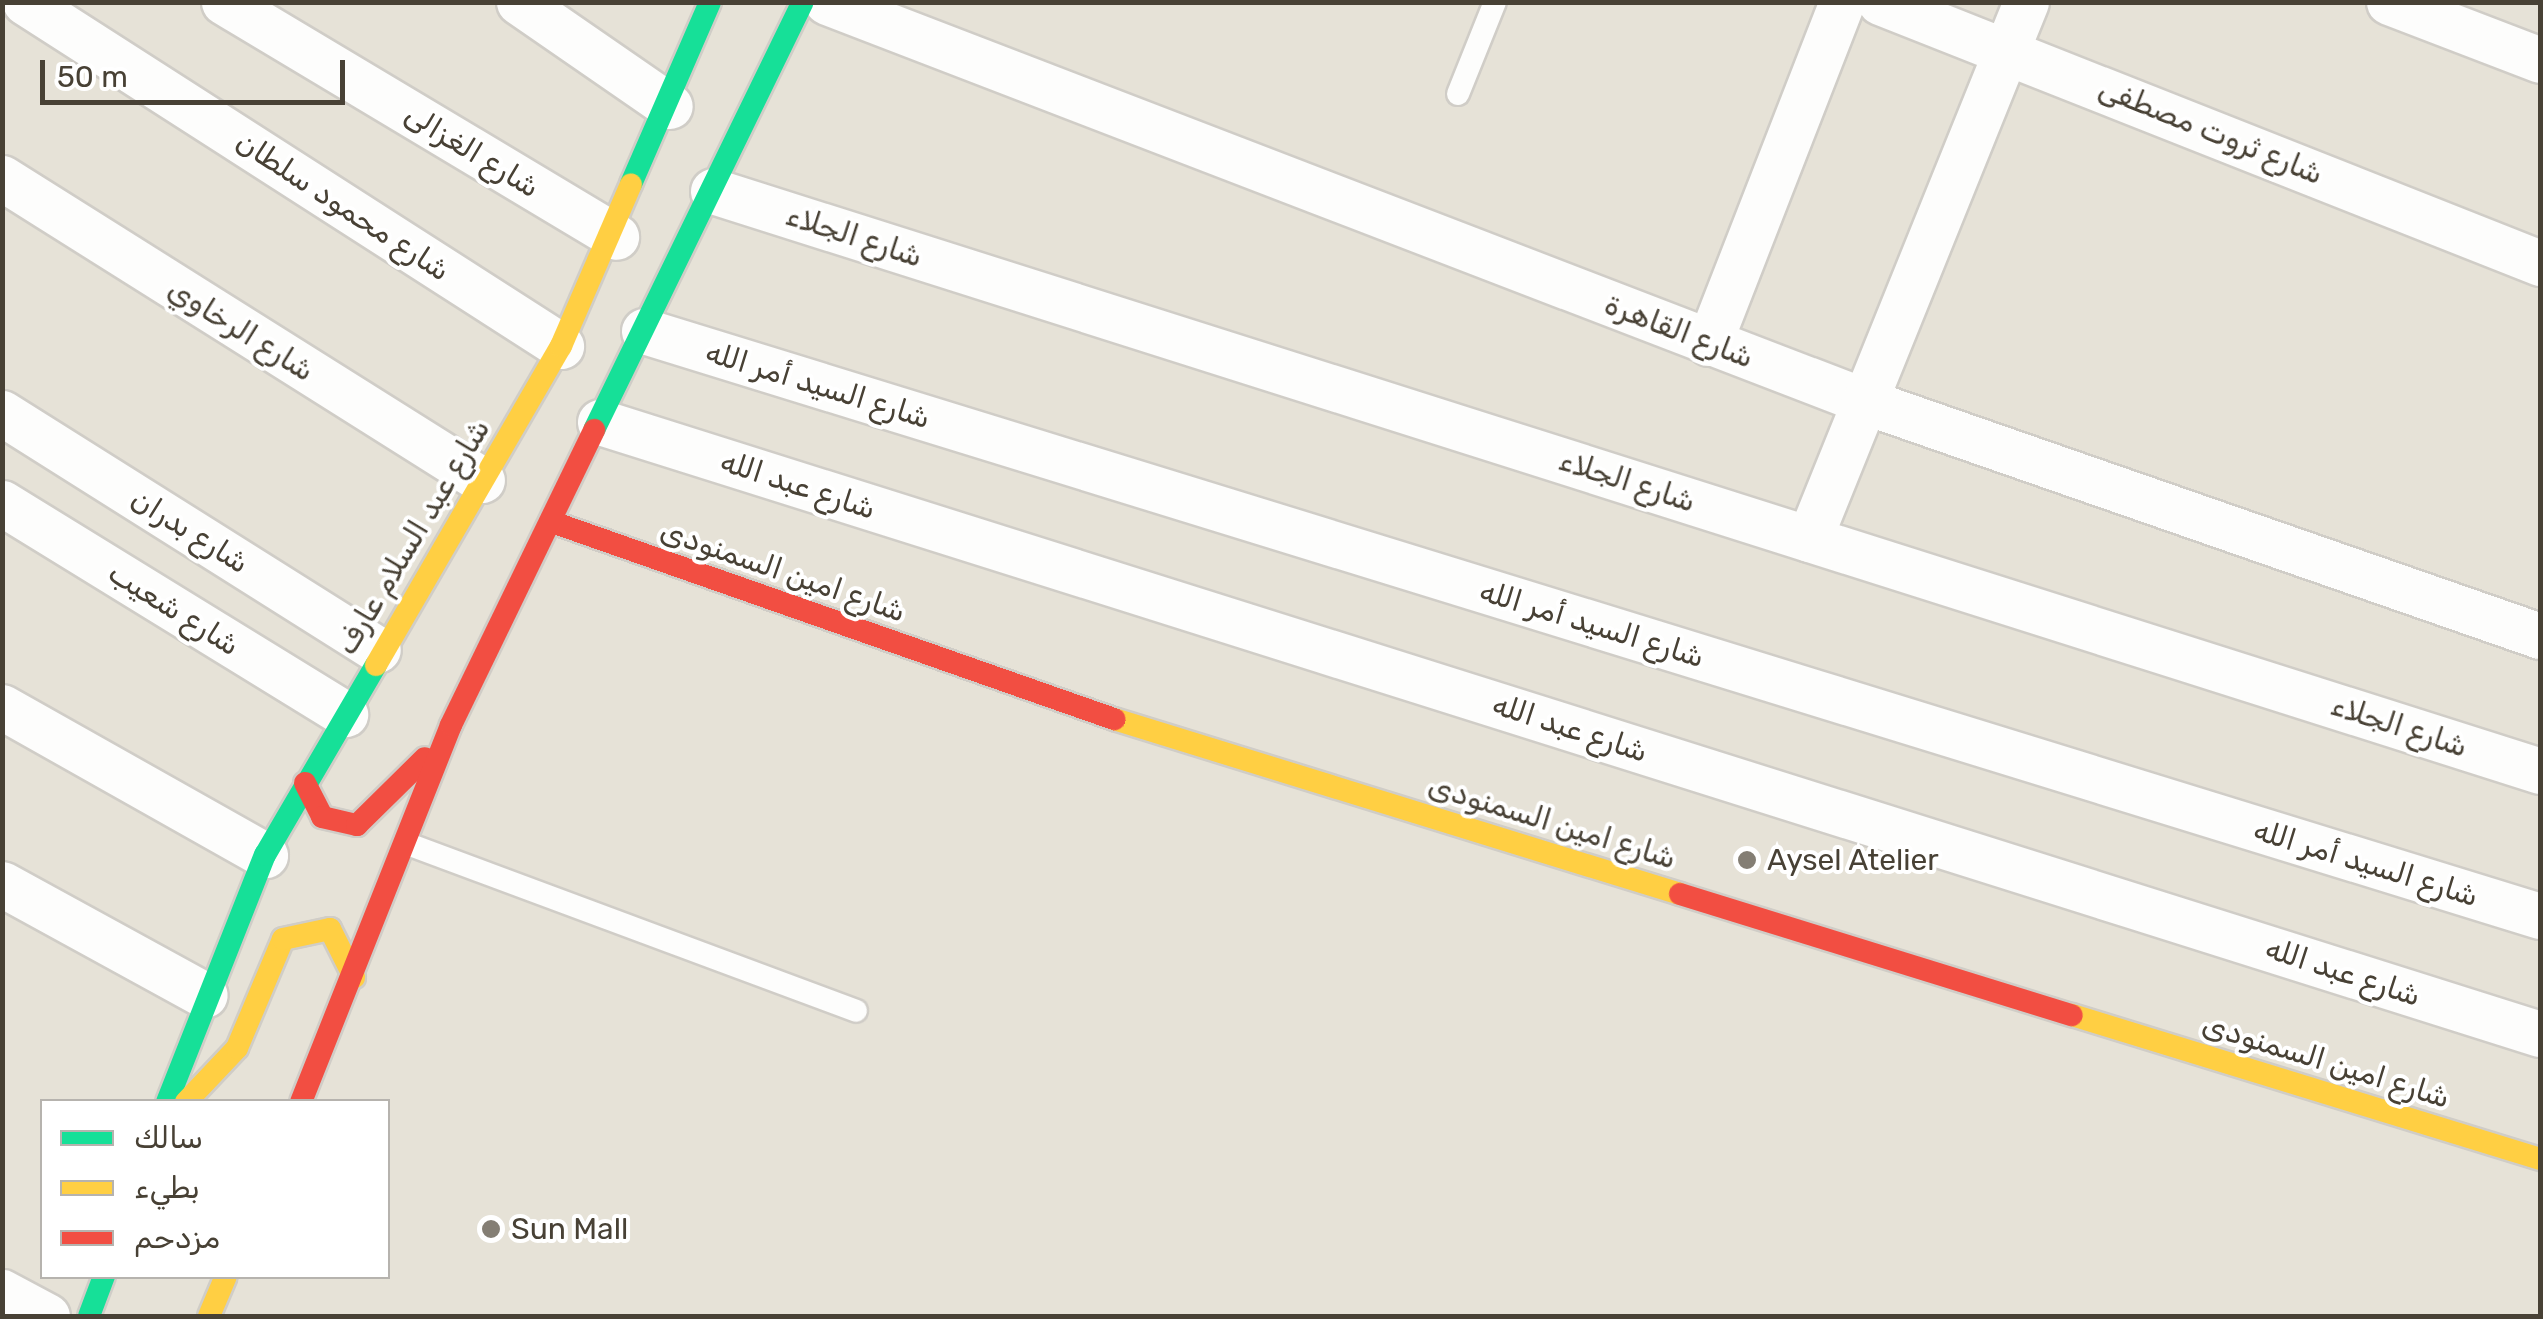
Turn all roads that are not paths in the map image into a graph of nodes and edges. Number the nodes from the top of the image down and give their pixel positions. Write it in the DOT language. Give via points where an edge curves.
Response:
graph roads {
  1 [pos="25,2"];
  2 [pos="224,2"];
  3 [pos="519,2"];
  4 [pos="710,2"];
  5 [pos="803,2"];
  6 [pos="827,2"];
  7 [pos="1495,2"];
  8 [pos="1842,2"];
  9 [pos="1880,2"];
  10 [pos="2026,2"];
  11 [pos="2389,2"];
  12 [pos="2007,50"];
  13 [pos="2540,60"];
  14 [pos="1458,94"];
  15 [pos="670,106"];
  16 [pos="2,178"];
  17 [pos="712,190"];
  18 [pos="616,237"];
  19 [pos="2540,263"];
  20 [pos="644,331"];
  21 [pos="1708,343"];
  22 [pos="561,346"];
  23 [pos="1864,401"];
  24 [pos="2,412"];
  25 [pos="600,422"];
  26 [pos="482,480"];
  27 [pos="2,504"];
  28 [pos="552,522"];
  29 [pos="1809,539"];
  30 [pos="2540,636"];
  31 [pos="378,650"];
  32 [pos="2,708"];
  33 [pos="344,714"];
  34 [pos="450,725"];
  35 [pos="2540,771"];
  36 [pos="305,783"];
  37 [pos="406,843"];
  38 [pos="265,855"];
  39 [pos="2,884"];
  40 [pos="2540,916"];
  41 [pos="354,978"];
  42 [pos="205,994"];
  43 [pos="856,1011"];
  44 [pos="2540,1034"];
  45 [pos="168,1099"];
  46 [pos="189,1099"];
  47 [pos="302,1099"];
  48 [pos="2540,1159"];
  49 [pos="103,1279"];
  50 [pos="225,1279"];
  51 [pos="2,1292"];
  52 [pos="47,1316"];
  53 [pos="89,1316"];
  54 [pos="209,1316"];
  1 -- 22 [label="street, شارع محمود سلطان"];
  2 -- 18 [label="street, شارع الغزالى"];
  3 -- 15 [label="street"];
  4 -- 15 [label="main road, شارع عبد السلام عارف"];
  5 -- 17 [label="main road"];
  6 -- 21 [label="street, شارع القاهرة"];
  7 -- 14 [label="lane"];
  8 -- 21 [label="street"];
  9 -- 12 [label="street, شارع ثروت مصطفى"];
  10 -- 12 [label="street"];
  11 -- 13 [label="street"];
  12 -- 19 [label="street, شارع ثروت مصطفى"];
  12 -- 23 [label="street"];
  15 -- 18 [label="main road, شارع عبد السلام عارف"];
  16 -- 26 [label="street, شارع الرخاوي"];
  17 -- 20 [label="main road"];
  17 -- 29 [label="street, شارع الجلاء"];
  18 -- 22 [label="main road, شارع عبد السلام عارف"];
  20 -- 25 [label="main road"];
  20 -- 40 [label="street, شارع السيد أمر الله"];
  21 -- 23 [label="street, شارع القاهرة"];
  22 -- 26 [label="main road, شارع عبد السلام عارف"];
  23 -- 29 [label="street"];
  23 -- 30 [label="street, شارع القاهرة"];
  24 -- 31 [label="street, شارع بدران"];
  25 -- 28 [label="main road"];
  25 -- 44 [label="street, شارع عبد الله"];
  26 -- 31 [label="main road, شارع عبد السلام عارف"];
  27 -- 33 [label="street, شارع شعيب"];
  28 -- 34 [label="main road"];
  28 -- 48 [label="main road, شارع امين السمنودى" via="1099,714"];
  29 -- 35 [label="street, شارع الجلاء"];
  31 -- 33 [label="main road, شارع عبد السلام عارف"];
  32 -- 38 [label="street"];
  33 -- 36 [label="main road, شارع عبد السلام عارف"];
  34 -- 36 [label="main road" via="397,793 357,825 322,817"];
  34 -- 37 [label="main road"];
  36 -- 38 [label="main road, شارع عبد السلام عارف"];
  37 -- 41 [label="main road"];
  37 -- 43 [label="lane"];
  38 -- 42 [label="main road, شارع عبد السلام عارف"];
  39 -- 42 [label="street"];
  41 -- 46 [label="main road" via="330,929 283,940 238,1048"];
  41 -- 47 [label="main road"];
  42 -- 45 [label="main road, شارع عبد السلام عارف"];
  49 -- 53 [label="main road"];
  50 -- 54 [label="main road"];
  51 -- 52 [label="street"];
}
